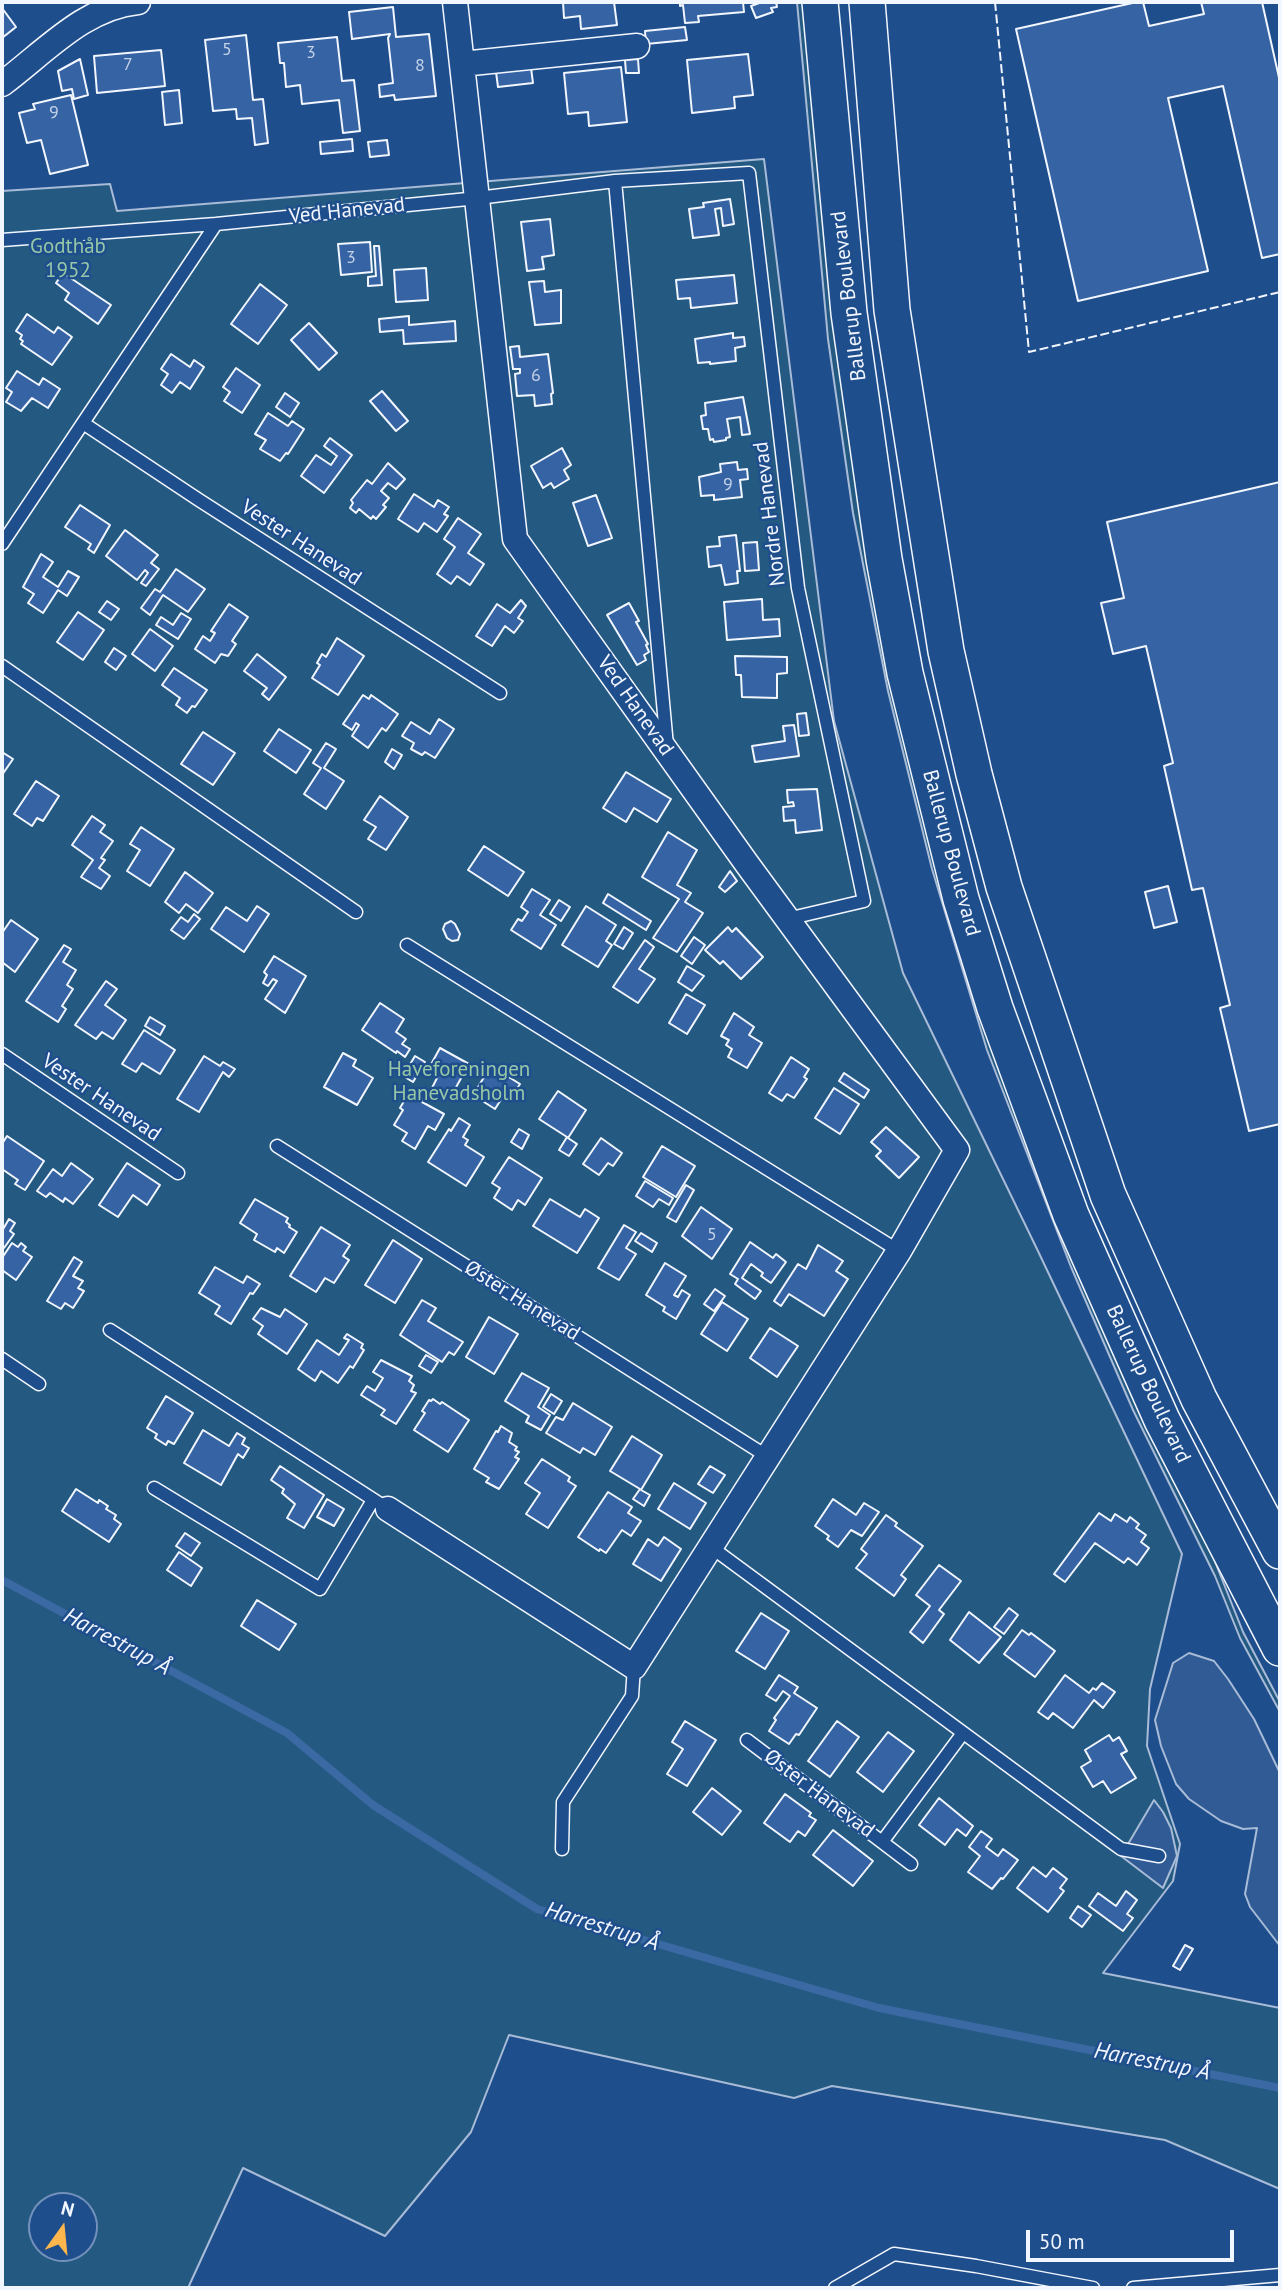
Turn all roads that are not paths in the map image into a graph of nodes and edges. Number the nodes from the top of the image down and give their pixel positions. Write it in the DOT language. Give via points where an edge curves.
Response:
graph roads {
  1 [pos="138,2"];
  2 [pos="455,2"];
  3 [pos="820,2"];
  4 [pos="867,2"];
  5 [pos="637,46"];
  6 [pos="463,64"];
  7 [pos="2,84"];
  8 [pos="615,181"];
  9 [pos="478,198"];
  10 [pos="216,224"];
  11 [pos="2,240"];
  12 [pos="83,423"];
  13 [pos="2,544"];
  14 [pos="2,666"];
  15 [pos="500,694"];
  16 [pos="668,753"];
  17 [pos="356,912"];
  18 [pos="787,919"];
  19 [pos="407,945"];
  20 [pos="2,1054"];
  21 [pos="277,1146"];
  22 [pos="178,1173"];
  23 [pos="899,1251"];
  24 [pos="110,1331"];
  25 [pos="2,1359"];
  26 [pos="39,1384"];
  27 [pos="768,1457"];
  28 [pos="155,1488"];
  29 [pos="381,1504"];
  30 [pos="711,1547"];
  31 [pos="1280,1551"];
  32 [pos="1280,1648"];
  33 [pos="634,1667"];
  34 [pos="963,1733"];
  35 [pos="747,1740"];
  36 [pos="883,1842"];
  37 [pos="562,1849"];
  38 [pos="1159,1856"];
  39 [pos="911,1864"];
  40 [pos="1280,2275"];
  41 [pos="835,2288"];
  42 [pos="1093,2288"];
  43 [pos="1133,2288"];
  1 -- 7 [label="street" via="120,4 76,24"];
  2 -- 6 [label="street, Ved Hanevad"];
  3 -- 32 [label="street, Ballerup Boulevard" via="849,313 884,559 905,673 961,900 1071,1215 1162,1420"];
  4 -- 31 [label="street, Ballerup Boulevard" via="892,310 946,651 1004,887 1108,1195 1199,1399"];
  5 -- 6 [label="street"];
  6 -- 9 [label="street, Ved Hanevad"];
  8 -- 9 [label="lane, Nordre Hanevad"];
  8 -- 16 [label="lane"];
  8 -- 18 [label="lane, Nordre Hanevad" via="749,173 797,588 864,901"];
  9 -- 10 [label="lane, Ved Hanevad"];
  9 -- 16 [label="street, Ved Hanevad" via="515,539"];
  10 -- 11 [label="lane, Ved Hanevad"];
  10 -- 12 [label="lane"];
  12 -- 13 [label="lane"];
  12 -- 15 [label="lane, Vester Hanevad"];
  14 -- 17 [label="lane"];
  16 -- 18 [label="street, Ved Hanevad"];
  18 -- 23 [label="street, Ved Hanevad" via="957,1150"];
  19 -- 23 [label="lane"];
  20 -- 22 [label="lane, Vester Hanevad"];
  21 -- 27 [label="lane, Øster Hanevad"];
  23 -- 27 [label="street"];
  24 -- 29 [label="lane"];
  25 -- 26 [label="lane"];
  27 -- 30 [label="street"];
  28 -- 29 [label="lane" via="320,1589"];
  29 -- 33 [label="street"];
  30 -- 33 [label="street"];
  30 -- 34 [label="lane"];
  33 -- 37 [label="lane" via="632,1696 563,1802"];
  34 -- 36 [label="lane, Øster Hanevad"];
  34 -- 38 [label="lane" via="1121,1849"];
  35 -- 36 [label="lane, Øster Hanevad"];
  36 -- 39 [label="lane"];
  40 -- 43 [label="lane"];
  41 -- 42 [label="lane" via="894,2254"];
}
